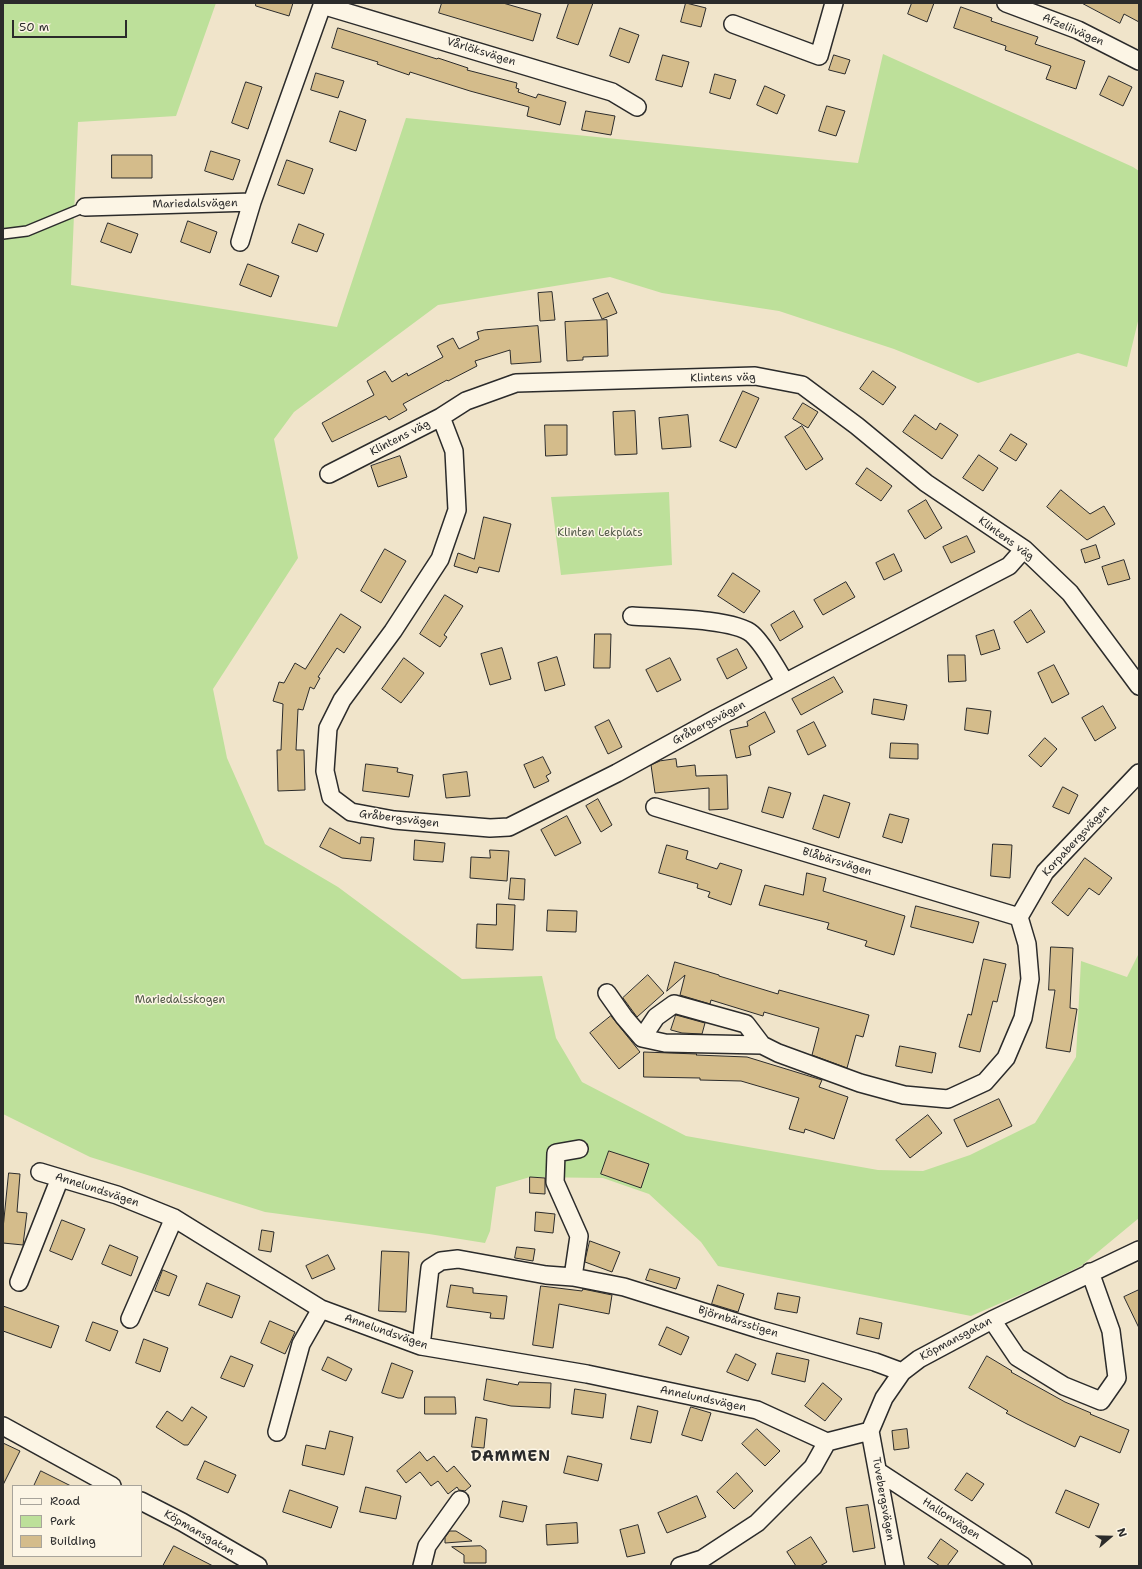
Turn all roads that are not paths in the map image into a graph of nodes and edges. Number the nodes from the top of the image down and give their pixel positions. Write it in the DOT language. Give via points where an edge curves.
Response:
graph roads {
  1 [pos="834,3"];
  2 [pos="1006,3"];
  3 [pos="323,4"];
  4 [pos="733,24"];
  5 [pos="1139,61"];
  6 [pos="636,107"];
  7 [pos="252,202"];
  8 [pos="85,207"];
  9 [pos="3,234"];
  10 [pos="240,242"];
  11 [pos="441,417"];
  12 [pos="329,474"];
  13 [pos="1024,549"];
  14 [pos="632,616"];
  15 [pos="785,682"];
  16 [pos="1139,686"];
  17 [pos="1139,774"];
  18 [pos="655,806"];
  19 [pos="1019,917"];
  20 [pos="607,993"];
  21 [pos="642,1038"];
  22 [pos="762,1045"];
  23 [pos="579,1150"];
  24 [pos="40,1172"];
  25 [pos="60,1178"];
  26 [pos="174,1218"];
  27 [pos="1139,1250"];
  28 [pos="1090,1272"];
  29 [pos="573,1277"];
  30 [pos="19,1282"];
  31 [pos="321,1308"];
  32 [pos="130,1319"];
  33 [pos="992,1320"];
  34 [pos="421,1346"];
  35 [pos="902,1372"];
  36 [pos="3,1426"];
  37 [pos="870,1431"];
  38 [pos="277,1432"];
  39 [pos="827,1442"];
  40 [pos="879,1472"];
  41 [pos="110,1485"];
  42 [pos="460,1500"];
  43 [pos="142,1502"];
  44 [pos="250,1565"];
  45 [pos="422,1566"];
  46 [pos="680,1566"];
  47 [pos="895,1566"];
  48 [pos="1023,1566"];
  1 -- 4 [label="street" via="819,56"];
  2 -- 5 [label="street, Afzeliivägen" via="1078,30"];
  3 -- 6 [label="street, Vårlöksvägen" via="612,92"];
  3 -- 7 [label="street, Mariedalsvägen"];
  7 -- 8 [label="street, Mariedalsvägen"];
  7 -- 10 [label="street"];
  8 -- 9 [label="lane, Mariedalsvägen" via="27,231"];
  11 -- 12 [label="street, Klintens väg"];
  11 -- 13 [label="street, Klintens väg" via="466,402 516,383 755,376 802,384 926,483"];
  11 -- 15 [label="street, Gråbergsvägen" via="454,451 457,510 440,559 393,631 342,700 328,728 325,771 331,797 350,812 394,820 490,828 509,827 617,773"];
  13 -- 15 [label="street, Gråbergsvägen" via="1009,566"];
  13 -- 16 [label="street, Klintens väg" via="1070,593"];
  14 -- 15 [label="street" via="721,624 751,633"];
  17 -- 19 [label="street, Korpabergsvägen" via="1045,872"];
  18 -- 19 [label="street, Blåbärsvägen"];
  19 -- 22 [label="street" via="1027,944 1030,979 1023,1018 1006,1058 985,1082 948,1099 904,1094 860,1083"];
  20 -- 21 [label="street"];
  21 -- 22 [label="street" via="665,1043"];
  21 -- 22 [label="street" via="656,1017 674,1004 746,1024"];
  23 -- 29 [label="street" via="556,1153 555,1182 579,1236"];
  24 -- 25 [label="street, Annelundsvägen"];
  25 -- 26 [label="street, Annelundsvägen" via="117,1194"];
  25 -- 30 [label="street"];
  26 -- 31 [label="street, Annelundsvägen"];
  26 -- 32 [label="street"];
  27 -- 28 [label="street, Köpmansgatan"];
  28 -- 33 [label="street, Köpmansgatan"];
  28 -- 33 [label="street" via="1111,1331 1117,1378 1101,1401 1064,1386 1016,1357"];
  29 -- 34 [label="street, Björnbärsstigen" via="546,1275 458,1259 441,1261 430,1268"];
  29 -- 35 [label="street, Björnbärsstigen" via="624,1287"];
  31 -- 34 [label="street, Annelundsvägen"];
  31 -- 38 [label="street" via="301,1344"];
  33 -- 35 [label="street, Köpmansgatan" via="919,1359"];
  34 -- 39 [label="street, Annelundsvägen" via="587,1374 757,1410"];
  35 -- 37 [label="street, Köpmansgatan" via="884,1398"];
  36 -- 41 [label="street"];
  37 -- 39 [label="street"];
  37 -- 40 [label="street, Tuvebergsvägen"];
  39 -- 46 [label="street" via="813,1467 757,1523 702,1559"];
  40 -- 47 [label="street, Tuvebergsvägen"];
  40 -- 48 [label="street, Hallonvägen"];
  42 -- 45 [label="street" via="427,1546"];
  43 -- 44 [label="street, Köpmansgatan" via="182,1522"];
}
